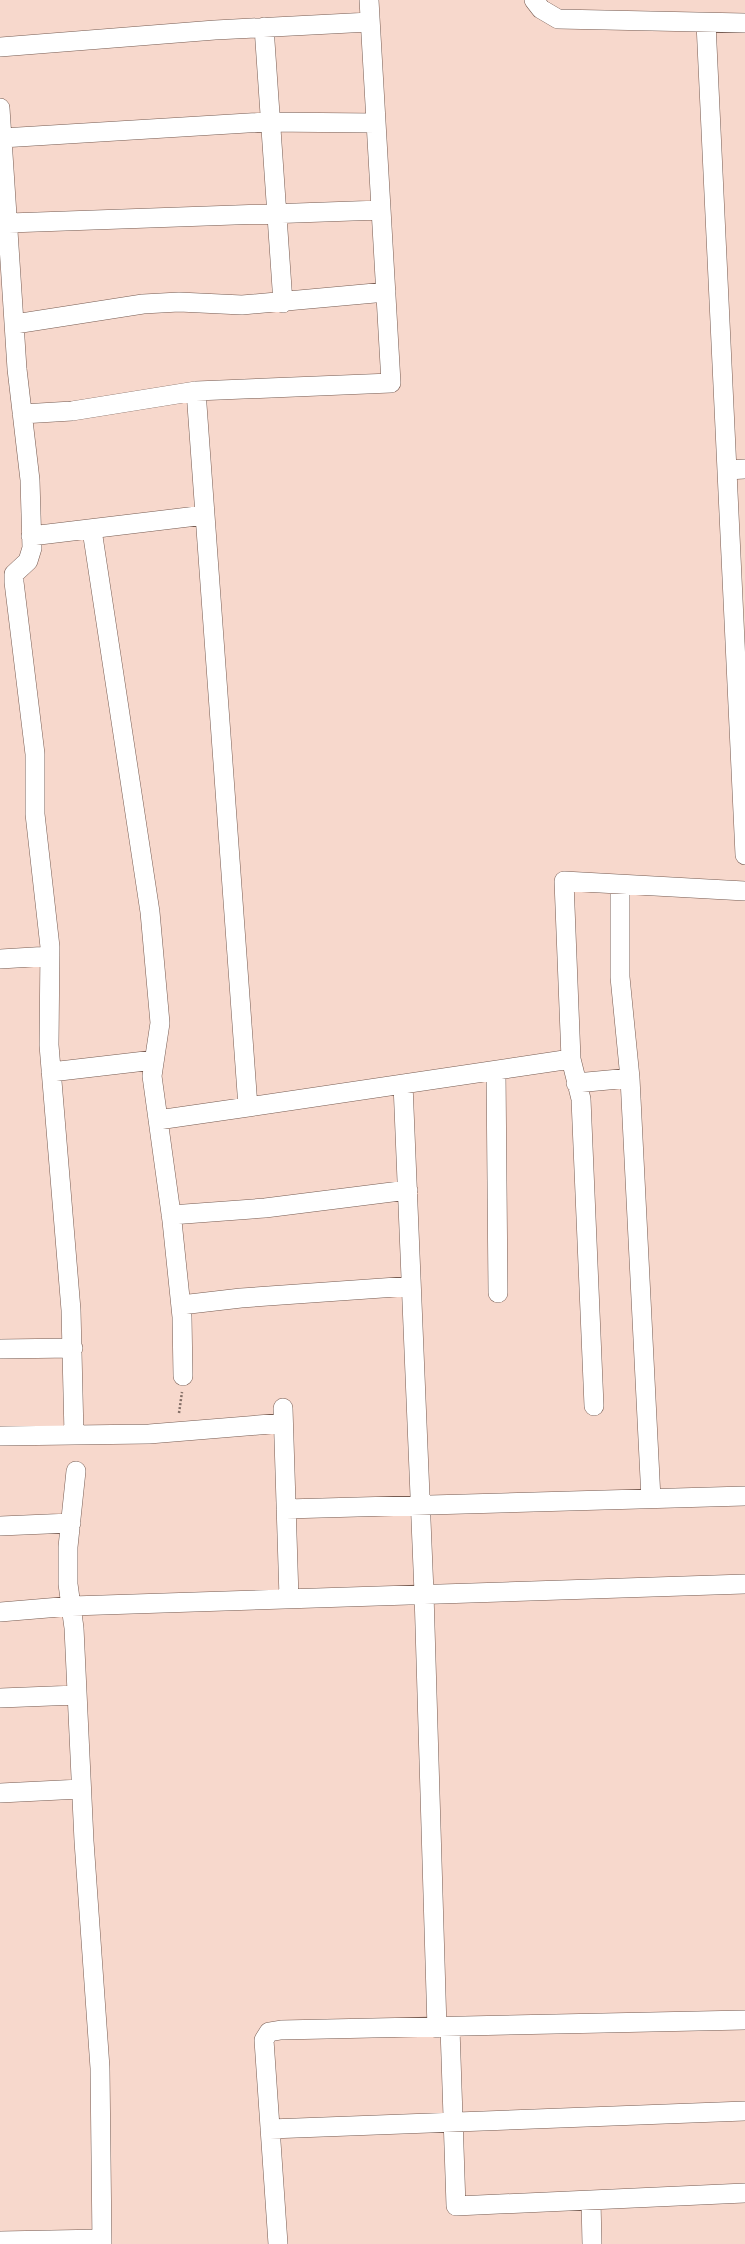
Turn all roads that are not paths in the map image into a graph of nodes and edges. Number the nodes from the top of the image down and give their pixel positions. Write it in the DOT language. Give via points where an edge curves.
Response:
graph roads {
  1 [pos="369,0"];
  2 [pos="534,0"];
  3 [pos="370,22"];
  4 [pos="706,23"];
  5 [pos="745,23"];
  6 [pos="264,27"];
  7 [pos="0,48"];
  8 [pos="0,108"];
  9 [pos="270,122"];
  10 [pos="376,123"];
  11 [pos="2,138"];
  12 [pos="381,210"];
  13 [pos="277,215"];
  14 [pos="9,223"];
  15 [pos="386,292"];
  16 [pos="283,303"];
  17 [pos="15,324"];
  18 [pos="196,391"];
  19 [pos="22,414"];
  20 [pos="736,470"];
  21 [pos="205,515"];
  22 [pos="92,530"];
  23 [pos="31,536"];
  24 [pos="738,563"];
  25 [pos="740,650"];
  26 [pos="742,740"];
  27 [pos="745,855"];
  28 [pos="620,885"];
  29 [pos="745,891"];
  30 [pos="50,956"];
  31 [pos="0,959"];
  32 [pos="154,1060"];
  33 [pos="571,1060"];
  34 [pos="496,1070"];
  35 [pos="51,1072"];
  36 [pos="630,1078"];
  37 [pos="576,1083"];
  38 [pos="403,1084"];
  39 [pos="248,1107"];
  40 [pos="158,1120"];
  41 [pos="408,1190"];
  42 [pos="171,1215"];
  43 [pos="411,1286"];
  44 [pos="498,1293"];
  45 [pos="181,1305"];
  46 [pos="73,1348"];
  47 [pos="0,1349"];
  48 [pos="183,1376"];
  49 [pos="594,1406"];
  50 [pos="74,1435"];
  51 [pos="0,1436"];
  52 [pos="76,1471"];
  53 [pos="745,1496"];
  54 [pos="651,1499"];
  55 [pos="420,1507"];
  56 [pos="286,1509"];
  57 [pos="71,1523"];
  58 [pos="0,1526"];
  59 [pos="745,1584"];
  60 [pos="424,1593"];
  61 [pos="289,1598"];
  62 [pos="72,1606"];
  63 [pos="0,1612"];
  64 [pos="77,1695"];
  65 [pos="0,1698"];
  66 [pos="81,1789"];
  67 [pos="0,1793"];
  68 [pos="745,2020"];
  69 [pos="443,2028"];
  70 [pos="745,2111"];
  71 [pos="453,2122"];
  72 [pos="270,2129"];
  73 [pos="745,2193"];
  74 [pos="591,2200"];
  75 [pos="0,2241"];
  76 [pos="102,2241"];
  77 [pos="278,2244"];
  78 [pos="592,2244"];
  1 -- 3 [label="street"];
  2 -- 4 [label="street" via="550,16 558,19"];
  3 -- 6 [label="street"];
  3 -- 10 [label="street"];
  4 -- 5 [label="street"];
  4 -- 20 [label="street"];
  6 -- 7 [label="street"];
  6 -- 9 [label="street"];
  8 -- 11 [label="street"];
  9 -- 10 [label="street"];
  9 -- 11 [label="street"];
  9 -- 13 [label="street"];
  10 -- 12 [label="street"];
  11 -- 14 [label="street"];
  12 -- 13 [label="street"];
  12 -- 15 [label="street"];
  13 -- 14 [label="street"];
  13 -- 16 [label="street"];
  14 -- 17 [label="street"];
  15 -- 16 [label="street"];
  15 -- 18 [label="street" via="391,383"];
  16 -- 17 [label="street" via="143,304"];
  17 -- 19 [label="street"];
  18 -- 19 [label="street" via="72,411"];
  18 -- 21 [label="street"];
  19 -- 23 [label="street" via="30,480"];
  20 -- 24 [label="street"];
  21 -- 22 [label="street"];
  21 -- 39 [label="street"];
  22 -- 23 [label="street"];
  22 -- 32 [label="street" via="150,912 160,1023"];
  23 -- 30 [label="street" via="32,548 28,561 17,569 14,582 35,754 35,814"];
  24 -- 25 [label="street"];
  25 -- 26 [label="street"];
  26 -- 27 [label="street"];
  28 -- 29 [label="street"];
  28 -- 33 [label="street" via="564,881"];
  28 -- 36 [label="street" via="620,977"];
  30 -- 31 [label="street"];
  30 -- 35 [label="street"];
  32 -- 35 [label="street"];
  32 -- 40 [label="street" via="152,1076"];
  33 -- 34 [label="street"];
  33 -- 37 [label="street"];
  34 -- 38 [label="street"];
  34 -- 44 [label="street"];
  35 -- 46 [label="street"];
  36 -- 37 [label="street"];
  36 -- 54 [label="street"];
  37 -- 49 [label="street" via="581,1099"];
  38 -- 39 [label="street"];
  38 -- 41 [label="street"];
  39 -- 40 [label="street"];
  40 -- 42 [label="street"];
  41 -- 42 [label="street" via="265,1208"];
  41 -- 43 [label="street"];
  42 -- 45 [label="street"];
  43 -- 45 [label="street" via="241,1298"];
  43 -- 55 [label="street"];
  45 -- 48 [label="street"];
  46 -- 47 [label="street"];
  46 -- 50 [label="street"];
  50 -- 51 [label="street"];
  50 -- 56 [label="street" via="176,1431 283,1415"];
  52 -- 57 [label="street"];
  53 -- 54 [label="street"];
  54 -- 55 [label="street"];
  55 -- 56 [label="street"];
  55 -- 60 [label="street"];
  56 -- 61 [label="street"];
  57 -- 58 [label="street"];
  57 -- 62 [label="street" via="68,1584"];
  59 -- 60 [label="street"];
  60 -- 61 [label="street"];
  60 -- 69 [label="street"];
  61 -- 62 [label="street"];
  62 -- 63 [label="street"];
  62 -- 64 [label="street"];
  64 -- 65 [label="street"];
  64 -- 66 [label="street"];
  66 -- 67 [label="street"];
  66 -- 76 [label="street" via="100,2068"];
  68 -- 69 [label="street"];
  69 -- 71 [label="street"];
  69 -- 72 [label="street" via="269,2032 264,2040"];
  70 -- 71 [label="street"];
  71 -- 72 [label="street"];
  71 -- 74 [label="street" via="456,2206"];
  72 -- 77 [label="street"];
  73 -- 74 [label="street"];
  74 -- 78 [label="street"];
  75 -- 76 [label="street"];
}
